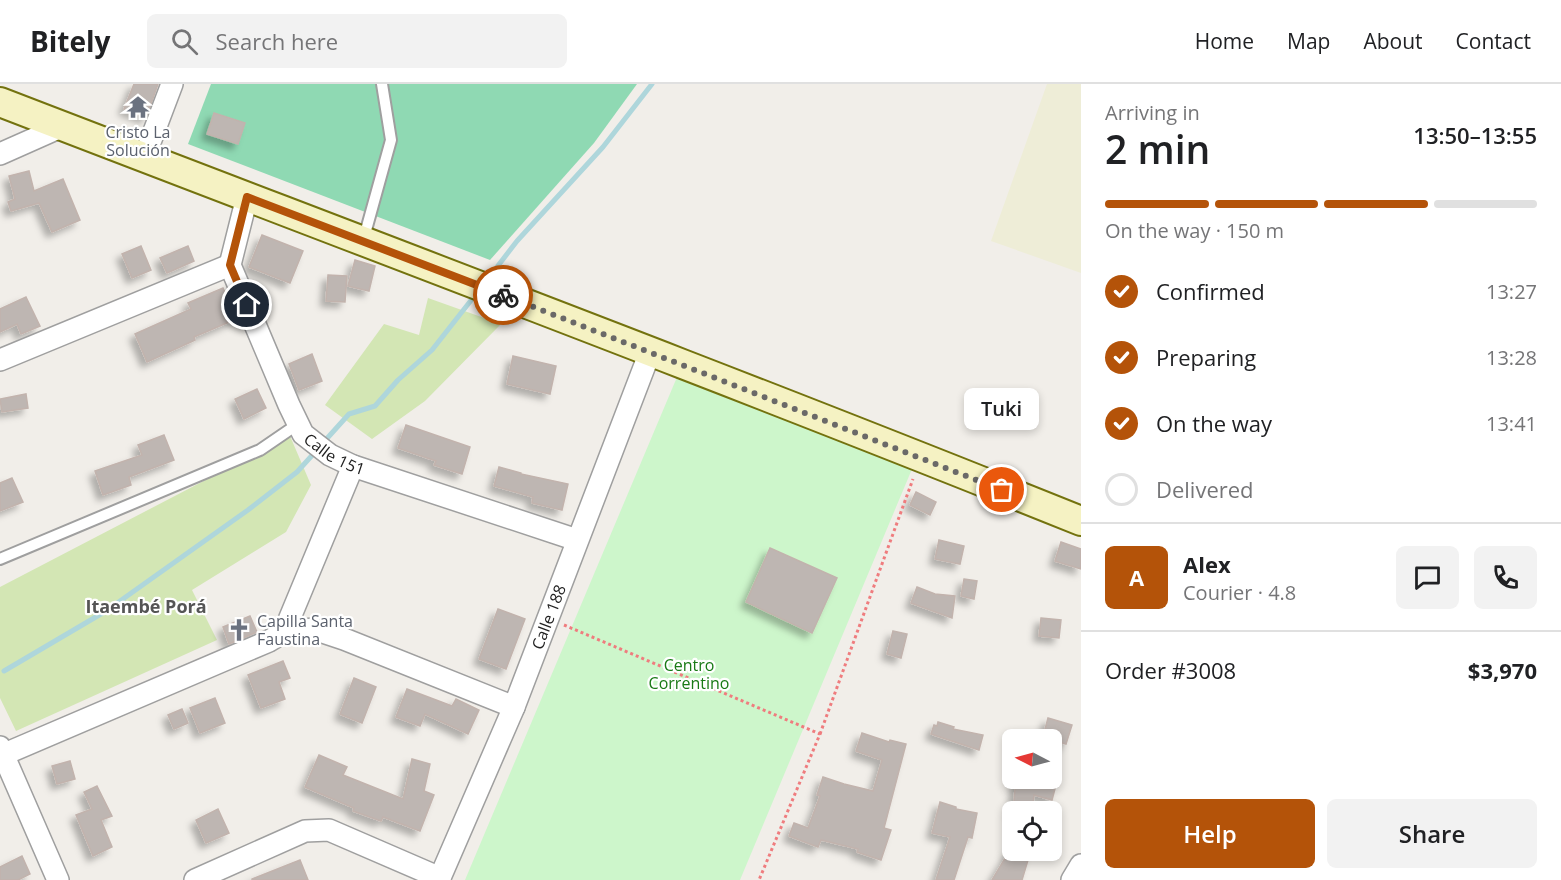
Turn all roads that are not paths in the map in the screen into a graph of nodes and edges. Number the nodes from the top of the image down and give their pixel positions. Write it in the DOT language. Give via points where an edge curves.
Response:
graph roads {
  1 [pos="172,84"];
  2 [pos="382,84"];
  3 [pos="0,102"];
  4 [pos="63,126"];
  5 [pos="0,154"];
  6 [pos="144,158"];
  7 [pos="247,197"];
  8 [pos="363,242"];
  9 [pos="230,265"];
  10 [pos="650,352"];
  11 [pos="0,360"];
  12 [pos="300,429"];
  13 [pos="352,466"];
  14 [pos="1081,521"];
  15 [pos="577,540"];
  16 [pos="0,560"];
  17 [pos="284,632"];
  18 [pos="514,707"];
  19 [pos="1,752"];
  20 [pos="1081,865"];
  21 [pos="440,879"];
  22 [pos="58,880"];
  23 [pos="195,880"];
  24 [pos="1072,880"];
  1 -- 6 [label="street"];
  2 -- 8 [label="lane" via="391,140"];
  3 -- 4 [label="main road"];
  4 -- 5 [label="street"];
  4 -- 6 [label="main road"];
  6 -- 7 [label="main road"];
  7 -- 8 [label="main road"];
  7 -- 9 [label="street"];
  8 -- 10 [label="main road"];
  9 -- 11 [label="street"];
  9 -- 12 [label="street, Calle 151"];
  10 -- 14 [label="main road"];
  10 -- 15 [label="street, Calle 188"];
  12 -- 13 [label="street, Calle 151" via="330,456"];
  12 -- 16 [label="lane" via="260,450"];
  13 -- 15 [label="street, Calle 151"];
  13 -- 17 [label="street"];
  15 -- 18 [label="street, Calle 188"];
  17 -- 18 [label="street" via="324,632"];
  17 -- 19 [label="street"];
  18 -- 21 [label="street, Calle 188"];
  19 -- 22 [label="street"];
  20 -- 24 [label="street"];
  21 -- 23 [label="street" via="329,830 305,831"];
}
